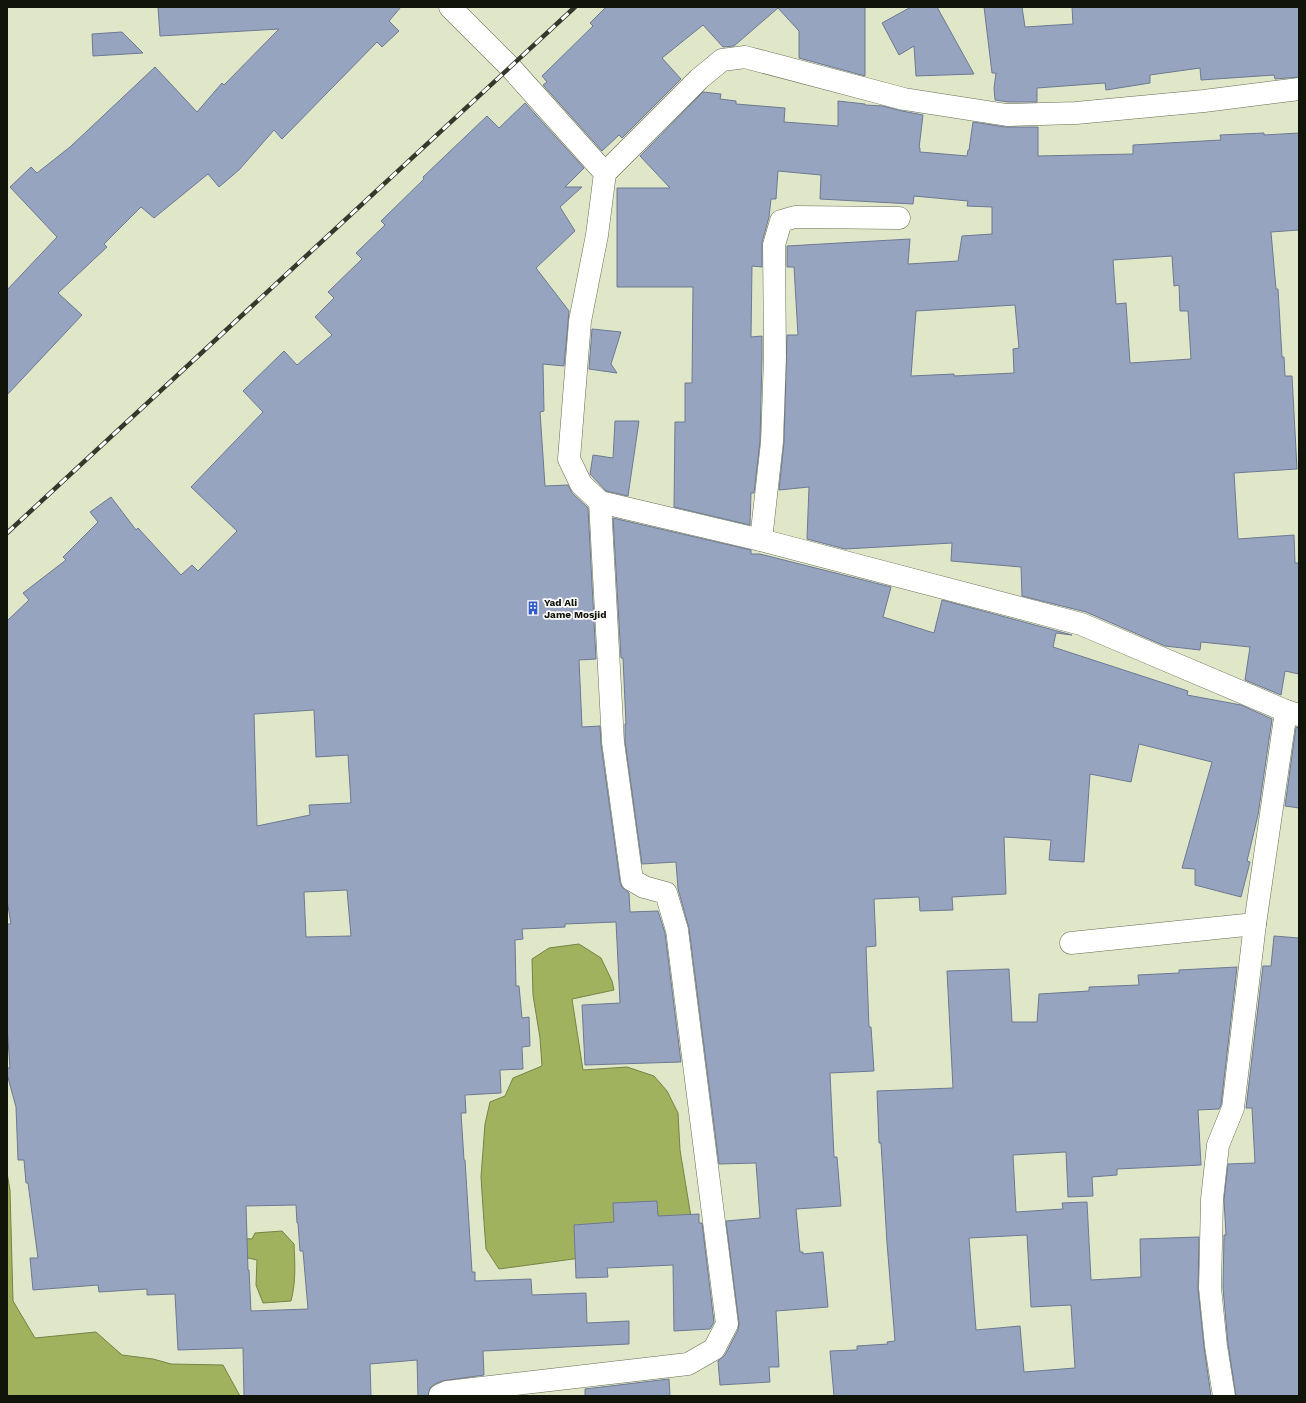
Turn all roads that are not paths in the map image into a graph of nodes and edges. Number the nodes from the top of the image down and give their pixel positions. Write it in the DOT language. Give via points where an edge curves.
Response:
graph roads {
  1 [pos="450,7"];
  2 [pos="1299,89"];
  3 [pos="605,173"];
  4 [pos="899,218"];
  5 [pos="600,502"];
  6 [pos="761,540"];
  7 [pos="1293,713"];
  8 [pos="1255,924"];
  9 [pos="1071,942"];
  10 [pos="440,1396"];
  11 [pos="1224,1396"];
  1 -- 3 [label="street" via="510,68"];
  2 -- 3 [label="street" via="1076,113 1007,115 904,99 745,57 722,60 698,80"];
  3 -- 5 [label="street" via="597,235 580,321 569,459 581,484"];
  4 -- 6 [label="street" via="795,217 781,221 774,245 775,357 772,442"];
  5 -- 6 [label="street"];
  5 -- 10 [label="street" via="613,742 632,880 644,887 666,893 677,930 727,1324 714,1350 688,1364 447,1392"];
  6 -- 7 [label="street" via="1081,624"];
  7 -- 8 [label="street"];
  8 -- 9 [label="street"];
  8 -- 11 [label="street" via="1233,1108 1218,1145 1212,1199 1210,1288"];
}
